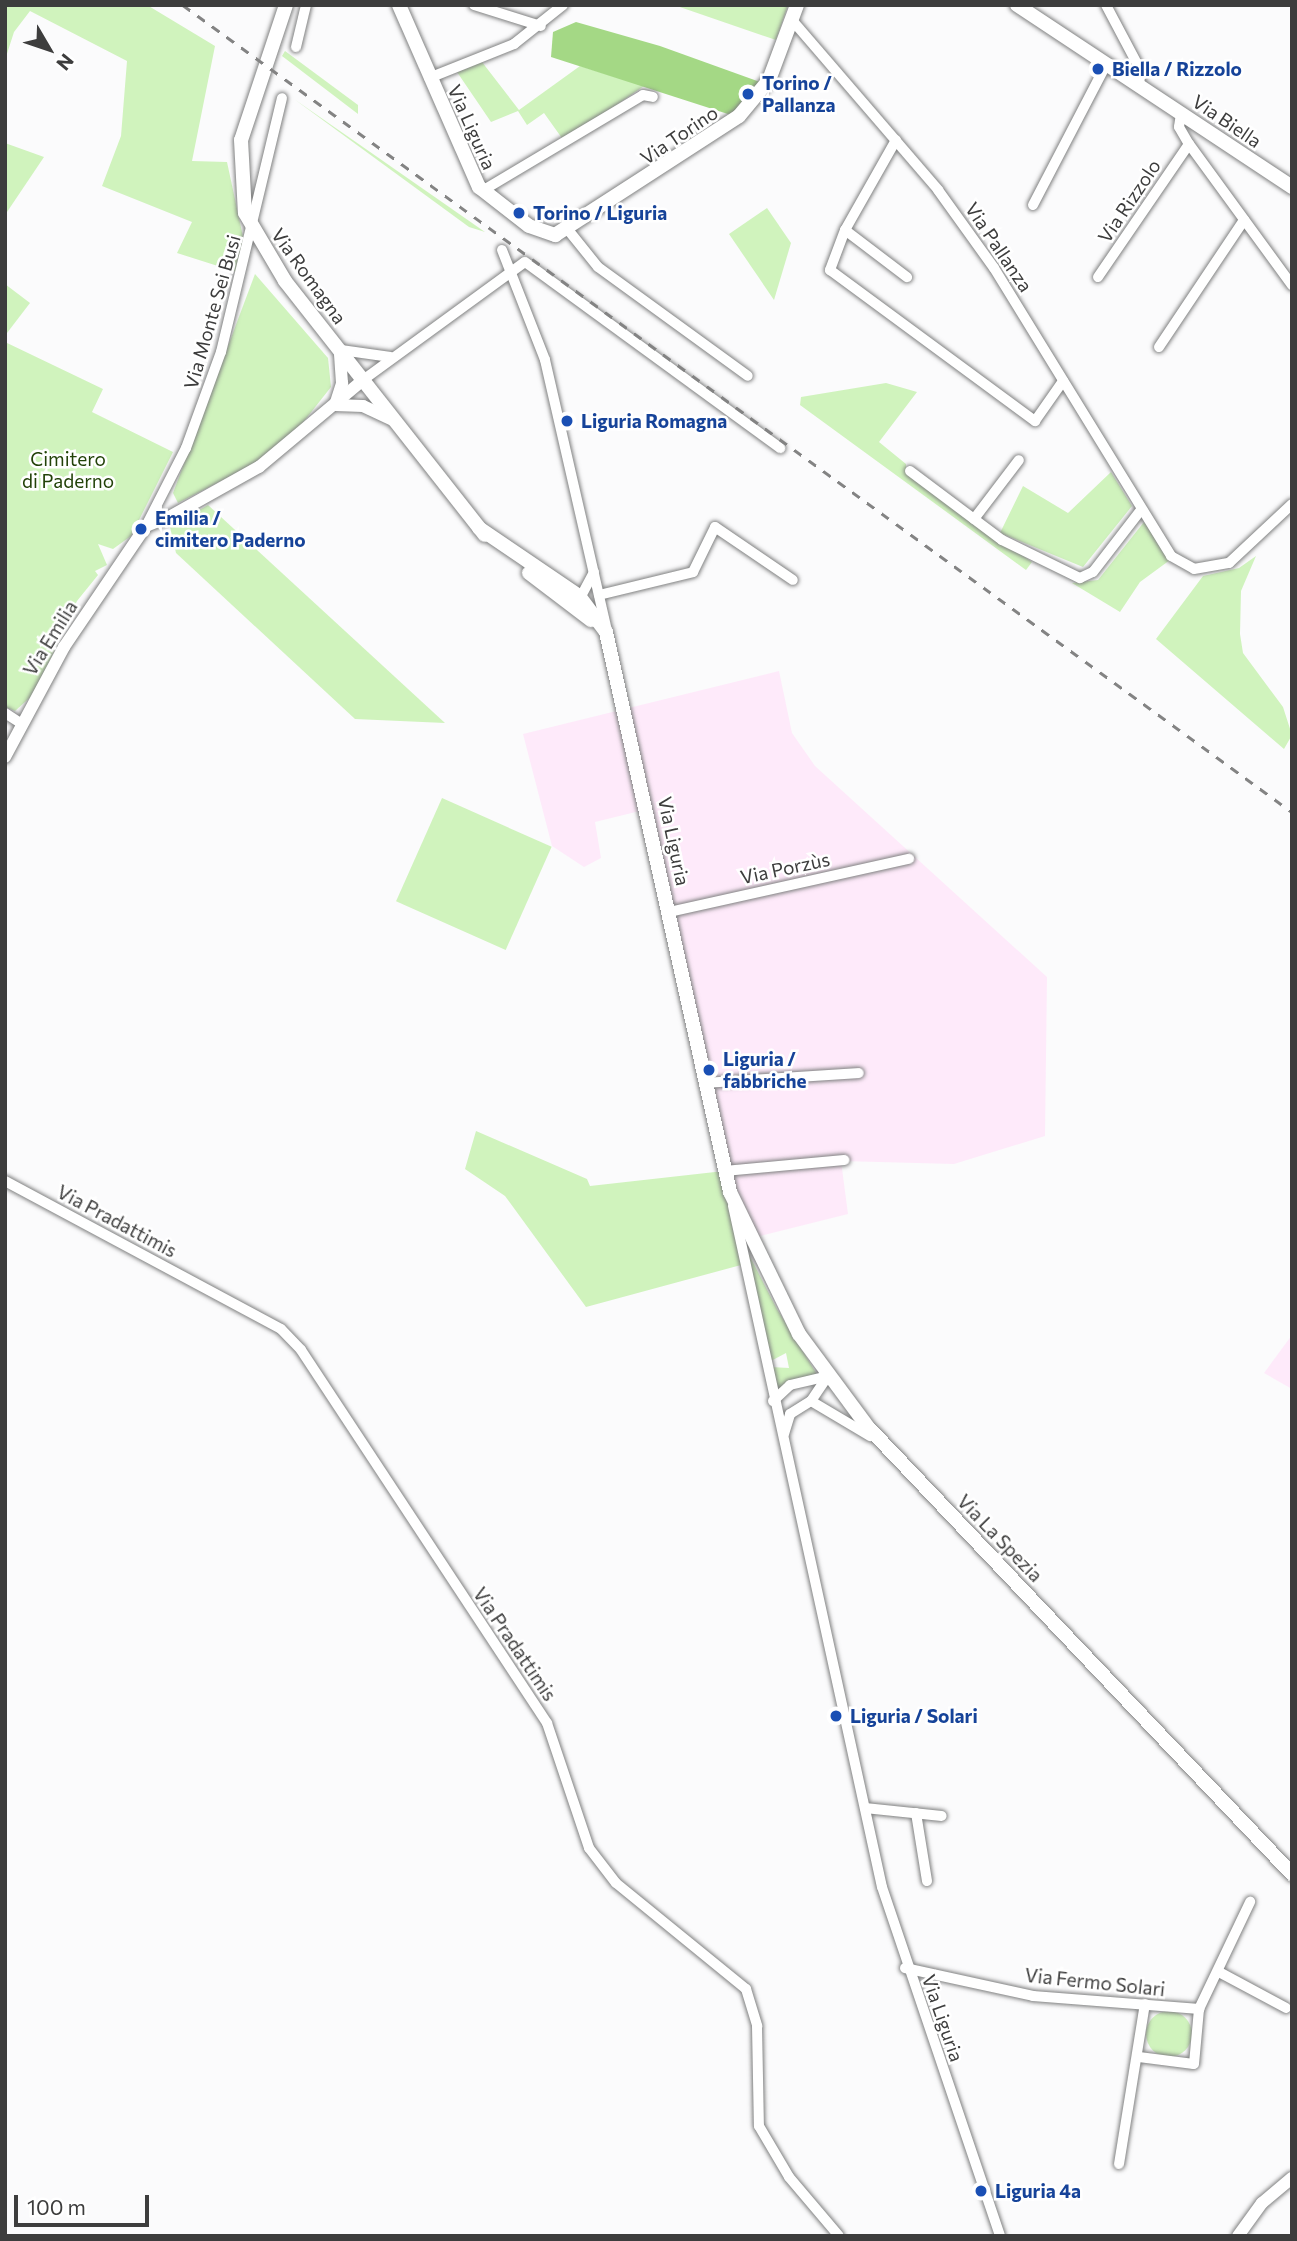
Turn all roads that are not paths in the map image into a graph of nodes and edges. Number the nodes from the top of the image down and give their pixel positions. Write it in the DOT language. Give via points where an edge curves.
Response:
graph roads {
  1 [pos="286,5"];
  2 [pos="306,5"];
  3 [pos="399,5"];
  4 [pos="474,5"];
  5 [pos="563,5"];
  6 [pos="797,5"];
  7 [pos="1017,5"];
  8 [pos="1106,5"];
  9 [pos="792,20"];
  10 [pos="541,26"];
  11 [pos="296,47"];
  12 [pos="1107,63"];
  13 [pos="429,78"];
  14 [pos="1133,81"];
  15 [pos="653,97"];
  16 [pos="282,98"];
  17 [pos="1181,114"];
  18 [pos="895,140"];
  19 [pos="1189,144"];
  20 [pos="1292,187"];
  21 [pos="482,191"];
  22 [pos="1032,205"];
  23 [pos="1244,220"];
  24 [pos="845,230"];
  25 [pos="569,231"];
  26 [pos="253,232"];
  27 [pos="502,250"];
  28 [pos="510,271"];
  29 [pos="906,277"];
  30 [pos="1098,278"];
  31 [pos="1292,285"];
  32 [pos="1159,347"];
  33 [pos="339,349"];
  34 [pos="392,356"];
  35 [pos="748,376"];
  36 [pos="363,380"];
  37 [pos="1063,381"];
  38 [pos="334,405"];
  39 [pos="395,421"];
  40 [pos="780,448"];
  41 [pos="1018,460"];
  42 [pos="910,471"];
  43 [pos="1292,504"];
  44 [pos="1141,510"];
  45 [pos="169,517"];
  46 [pos="974,519"];
  47 [pos="146,526"];
  48 [pos="135,544"];
  49 [pos="594,572"];
  50 [pos="793,580"];
  51 [pos="599,595"];
  52 [pos="589,609"];
  53 [pos="611,645"];
  54 [pos="5,713"];
  55 [pos="22,724"];
  56 [pos="5,757"];
  57 [pos="909,859"];
  58 [pos="669,912"];
  59 [pos="859,1073"];
  60 [pos="705,1083"];
  61 [pos="845,1160"];
  62 [pos="724,1171"];
  63 [pos="5,1181"];
  64 [pos="730,1192"];
  65 [pos="828,1376"];
  66 [pos="774,1401"];
  67 [pos="811,1401"];
  68 [pos="783,1441"];
  69 [pos="885,1445"];
  70 [pos="865,1808"];
  71 [pos="916,1813"];
  72 [pos="942,1815"];
  73 [pos="1292,1874"];
  74 [pos="927,1881"];
  75 [pos="1250,1902"];
  76 [pos="905,1968"];
  77 [pos="1219,1972"];
  78 [pos="1145,2004"];
  79 [pos="1286,2008"];
  80 [pos="1199,2009"];
  81 [pos="1139,2057"];
  82 [pos="1119,2164"];
  83 [pos="1292,2178"];
  84 [pos="839,2236"];
  85 [pos="1000,2236"];
  86 [pos="1238,2236"];
  1 -- 26 [label="main road, Via Romagna" via="240,140 239,184"];
  2 -- 11 [label="street"];
  3 -- 13 [label="main road, Via Liguria"];
  4 -- 10 [label="street"];
  5 -- 10 [label="street, Via Liguria"];
  6 -- 9 [label="main road, Via Torino"];
  7 -- 12 [label="main road, Via Biella"];
  8 -- 14 [label="street" via="1140,68"];
  9 -- 18 [label="street, Via Pallanza"];
  9 -- 25 [label="main road, Via Torino" via="769,80 739,116"];
  10 -- 13 [label="street, Via Liguria"];
  12 -- 14 [label="main road, Via Biella"];
  12 -- 22 [label="street"];
  13 -- 21 [label="main road, Via Liguria"];
  14 -- 17 [label="main road, Via Biella"];
  15 -- 21 [label="street" via="643,95"];
  16 -- 26 [label="street, Via Monte Sei Busi"];
  17 -- 19 [label="street" via="1179,127"];
  17 -- 20 [label="main road, Via Biella"];
  18 -- 24 [label="street"];
  18 -- 37 [label="street, Via Pallanza" via="994,268"];
  19 -- 23 [label="street"];
  19 -- 30 [label="street, Via Rizzolo"];
  21 -- 25 [label="main road" via="536,230"];
  23 -- 31 [label="street"];
  23 -- 32 [label="street"];
  24 -- 29 [label="street"];
  24 -- 37 [label="street" via="830,270 1035,421"];
  25 -- 35 [label="street" via="598,267"];
  26 -- 33 [label="main road, Via Romagna"];
  26 -- 47 [label="street, Via Monte Sei Busi" via="203,404"];
  27 -- 28 [label="street"];
  28 -- 34 [label="street, Via Emilia"];
  28 -- 40 [label="street" via="525,262"];
  28 -- 49 [label="street" via="545,360"];
  33 -- 34 [label="street" via="374,359"];
  33 -- 36 [label="main road, Via Romagna"];
  33 -- 38 [label="street" via="342,383"];
  34 -- 36 [label="street, Via Emilia"];
  36 -- 38 [label="street, Via Emilia"];
  36 -- 39 [label="main road, Via Romagna"];
  37 -- 44 [label="street, Via Pallanza"];
  38 -- 39 [label="street" via="363,406"];
  38 -- 45 [label="street, Via Emilia" via="249,474"];
  39 -- 52 [label="main road, Via Romagna" via="480,528"];
  41 -- 46 [label="street"];
  42 -- 46 [label="street"];
  43 -- 44 [label="street, Via Pallanza" via="1235,559 1194,569 1165,550"];
  44 -- 46 [label="street" via="1093,572 1080,578 1002,540"];
  45 -- 47 [label="street, Via Emilia"];
  45 -- 48 [label="street, Via Emilia"];
  47 -- 48 [label="street, Via Emilia"];
  48 -- 55 [label="street, Via Emilia" via="64,647"];
  49 -- 51 [label="street"];
  49 -- 52 [label="street"];
  50 -- 51 [label="street" via="715,527 690,574"];
  51 -- 52 [label="street"];
  52 -- 53 [label="main road, Via Romagna"];
  53 -- 58 [label="main road, Via Liguria"];
  54 -- 55 [label="street"];
  55 -- 56 [label="street, Via Emilia"];
  57 -- 58 [label="street, Via Porzùs"];
  58 -- 60 [label="main road, Via Liguria"];
  59 -- 60 [label="street"];
  60 -- 62 [label="main road, Via Liguria"];
  61 -- 62 [label="street"];
  62 -- 64 [label="main road, Via Liguria"];
  63 -- 84 [label="street, Via Pradattimis" via="281,1329 301,1350 547,1723 571,1806 595,1857 636,1900 715,1957 746,1989 757,2026 759,2126 789,2177"];
  64 -- 65 [label="main road, Via La Spezia" via="786,1312"];
  64 -- 66 [label="street, Via Liguria"];
  65 -- 66 [label="street" via="790,1385"];
  65 -- 67 [label="street"];
  65 -- 69 [label="main road, Via La Spezia"];
  66 -- 68 [label="street, Via Liguria"];
  67 -- 68 [label="street" via="790,1414"];
  67 -- 69 [label="street"];
  68 -- 70 [label="street, Via Liguria"];
  69 -- 73 [label="main road, Via La Spezia"];
  70 -- 71 [label="street"];
  70 -- 76 [label="street, Via Liguria"];
  71 -- 72 [label="street"];
  71 -- 74 [label="street"];
  75 -- 77 [label="street"];
  76 -- 78 [label="street, Via Fermo Solari" via="1032,1996"];
  76 -- 85 [label="street, Via Liguria"];
  77 -- 79 [label="street"];
  77 -- 80 [label="street"];
  78 -- 80 [label="street, Via Fermo Solari"];
  78 -- 81 [label="street"];
  80 -- 81 [label="street" via="1194,2064"];
  81 -- 82 [label="street"];
  83 -- 86 [label="street" via="1262,2203"];
}
